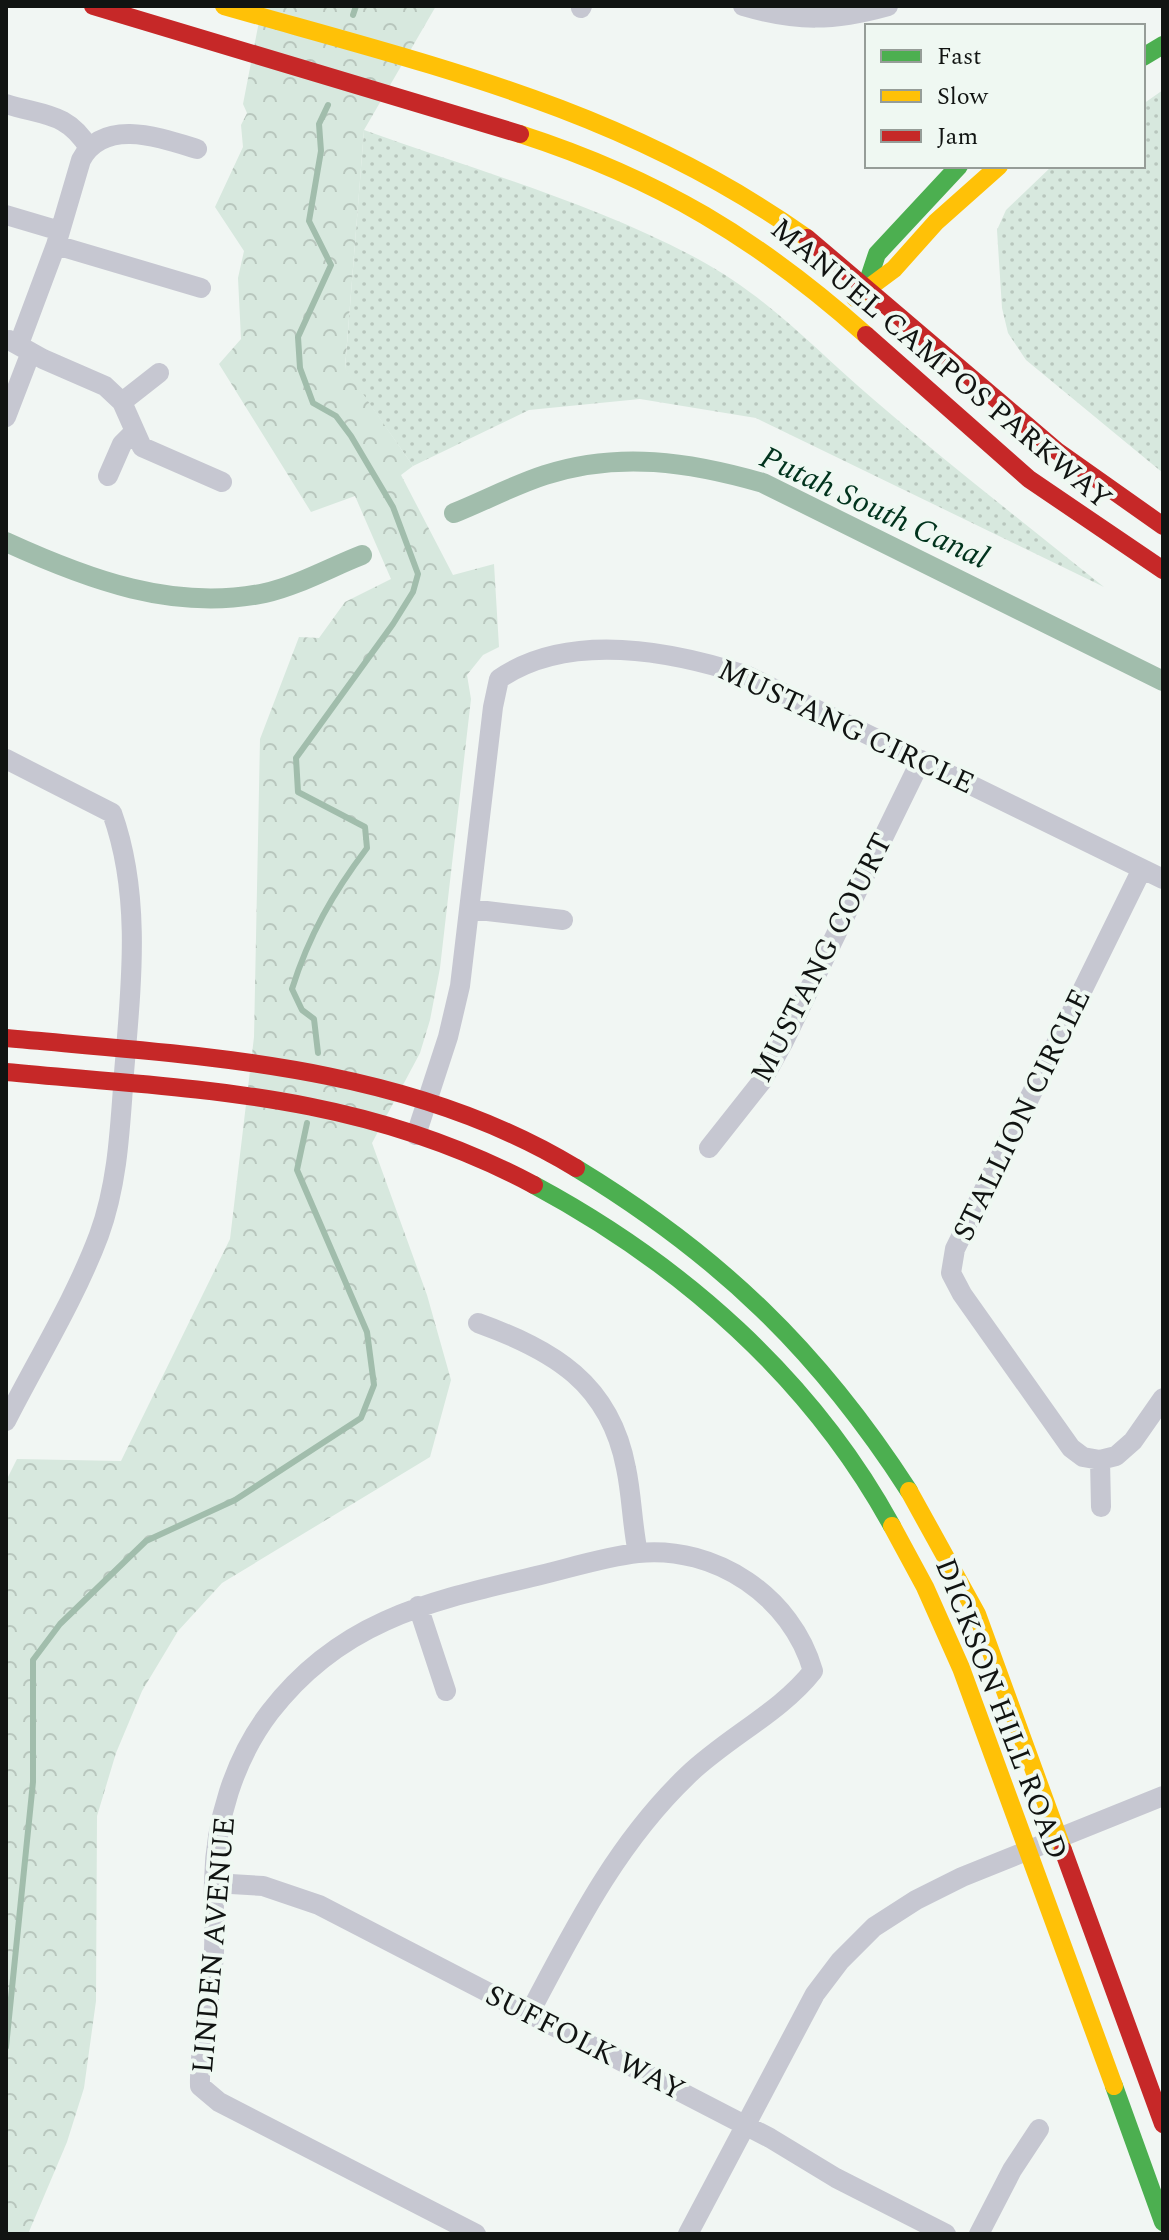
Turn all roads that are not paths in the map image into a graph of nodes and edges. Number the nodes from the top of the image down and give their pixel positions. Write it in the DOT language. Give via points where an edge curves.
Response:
graph roads {
  1 [pos="93,6"];
  2 [pos="224,6"];
  3 [pos="743,6"];
  4 [pos="888,6"];
  5 [pos="853,11"];
  6 [pos="1163,45"];
  7 [pos="1145,56"];
  8 [pos="6,104"];
  9 [pos="89,148"];
  10 [pos="197,149"];
  11 [pos="957,168"];
  12 [pos="997,168"];
  13 [pos="6,215"];
  14 [pos="58,238"];
  15 [pos="866,287"];
  16 [pos="201,288"];
  17 [pos="841,314"];
  18 [pos="19,345"];
  19 [pos="159,373"];
  20 [pos="122,402"];
  21 [pos="6,417"];
  22 [pos="134,432"];
  23 [pos="108,476"];
  24 [pos="222,482"];
  25 [pos="1163,526"];
  26 [pos="1163,570"];
  27 [pos="6,759"];
  28 [pos="921,760"];
  29 [pos="1142,869"];
  30 [pos="1163,879"];
  31 [pos="470,909"];
  32 [pos="563,920"];
  33 [pos="6,1038"];
  34 [pos="126,1050"];
  35 [pos="6,1072"];
  36 [pos="123,1084"];
  37 [pos="427,1103"];
  38 [pos="416,1135"];
  39 [pos="709,1148"];
  40 [pos="478,1323"];
  41 [pos="1163,1398"];
  42 [pos="6,1421"];
  43 [pos="1100,1460"];
  44 [pos="1101,1507"];
  45 [pos="638,1553"];
  46 [pos="418,1606"];
  47 [pos="446,1691"];
  48 [pos="1163,1796"];
  49 [pos="1059,1838"];
  50 [pos="1027,1851"];
  51 [pos="214,1883"];
  52 [pos="529,2014"];
  53 [pos="1163,2124"];
  54 [pos="744,2125"];
  55 [pos="1039,2129"];
  56 [pos="1163,2222"];
  57 [pos="476,2234"];
  58 [pos="688,2234"];
  59 [pos="946,2234"];
  60 [pos="979,2234"];
  1 -- 17 [label="street, MANUEL CAMPOS PARKWAY" via="579,153 736,232"];
  2 -- 15 [label="street, MANUEL CAMPOS PARKWAY" via="596,119 655,145 757,203"];
  3 -- 5 [label="street" via="812,20"];
  4 -- 5 [label="street"];
  6 -- 7 [label="street"];
  8 -- 9 [label="street" via="73,124"];
  9 -- 10 [label="street" via="112,136 137,133"];
  9 -- 14 [label="street"];
  11 -- 15 [label="street" via="879,252"];
  12 -- 15 [label="street" via="945,213 894,269"];
  13 -- 14 [label="street"];
  14 -- 16 [label="street"];
  14 -- 18 [label="street"];
  15 -- 17 [label="street"];
  15 -- 25 [label="street, MANUEL CAMPOS PARKWAY" via="1072,467"];
  17 -- 26 [label="street, MANUEL CAMPOS PARKWAY" via="1048,494"];
  18 -- 20 [label="street" via="94,379"];
  18 -- 21 [label="street"];
  19 -- 20 [label="street"];
  20 -- 22 [label="street"];
  22 -- 23 [label="street" via="122,444"];
  22 -- 24 [label="street" via="151,453"];
  27 -- 34 [label="street" via="112,813 132,919"];
  28 -- 29 [label="street, MUSTANG CIRCLE"];
  28 -- 31 [label="street, MUSTANG CIRCLE" via="748,676 701,661 599,651 519,666 499,679 493,707"];
  28 -- 39 [label="street, MUSTANG COURT" via="783,1043 762,1081"];
  29 -- 30 [label="street, MUSTANG CIRCLE"];
  29 -- 43 [label="street, STALLION CIRCLE" via="955,1249 951,1273 1071,1448"];
  31 -- 32 [label="street"];
  31 -- 37 [label="street, MUSTANG CIRCLE" via="460,986"];
  33 -- 34 [label="street, DICKSON HILL ROAD"];
  34 -- 36 [label="street"];
  34 -- 37 [label="street, DICKSON HILL ROAD" via="320,1074"];
  35 -- 36 [label="street, DICKSON HILL ROAD"];
  36 -- 38 [label="street, DICKSON HILL ROAD" via="313,1105"];
  36 -- 42 [label="street" via="117,1156 99,1235"];
  37 -- 38 [label="street, MUSTANG CIRCLE"];
  37 -- 49 [label="street, DICKSON HILL ROAD" via="551,1154 643,1209 734,1278 813,1357 903,1473 958,1572"];
  38 -- 50 [label="street, DICKSON HILL ROAD" via="524,1179 626,1237 710,1301 802,1395 867,1480 926,1585"];
  40 -- 45 [label="street" via="530,1342 589,1385 619,1439"];
  41 -- 43 [label="street" via="1133,1441 1116,1456"];
  43 -- 44 [label="street"];
  45 -- 46 [label="street, LINDEN AVENUE"];
  45 -- 52 [label="street, LINDEN AVENUE" via="701,1560 755,1586 792,1624 813,1671 798,1691 686,1776 649,1818 590,1899"];
  46 -- 47 [label="street"];
  46 -- 51 [label="street, LINDEN AVENUE" via="347,1639 317,1661 269,1713 227,1797"];
  48 -- 49 [label="street"];
  49 -- 50 [label="street"];
  49 -- 53 [label="street, DICKSON HILL ROAD"];
  50 -- 54 [label="street" via="916,1900 874,1927 815,1994"];
  50 -- 56 [label="street, DICKSON HILL ROAD"];
  51 -- 52 [label="street, SUFFOLK WAY" via="263,1886 306,1900"];
  51 -- 57 [label="street, LINDEN AVENUE" via="213,1968 200,2086 219,2102"];
  52 -- 54 [label="street, SUFFOLK WAY"];
  54 -- 58 [label="street"];
  54 -- 59 [label="street, SUFFOLK WAY"];
  55 -- 60 [label="street"];
}
